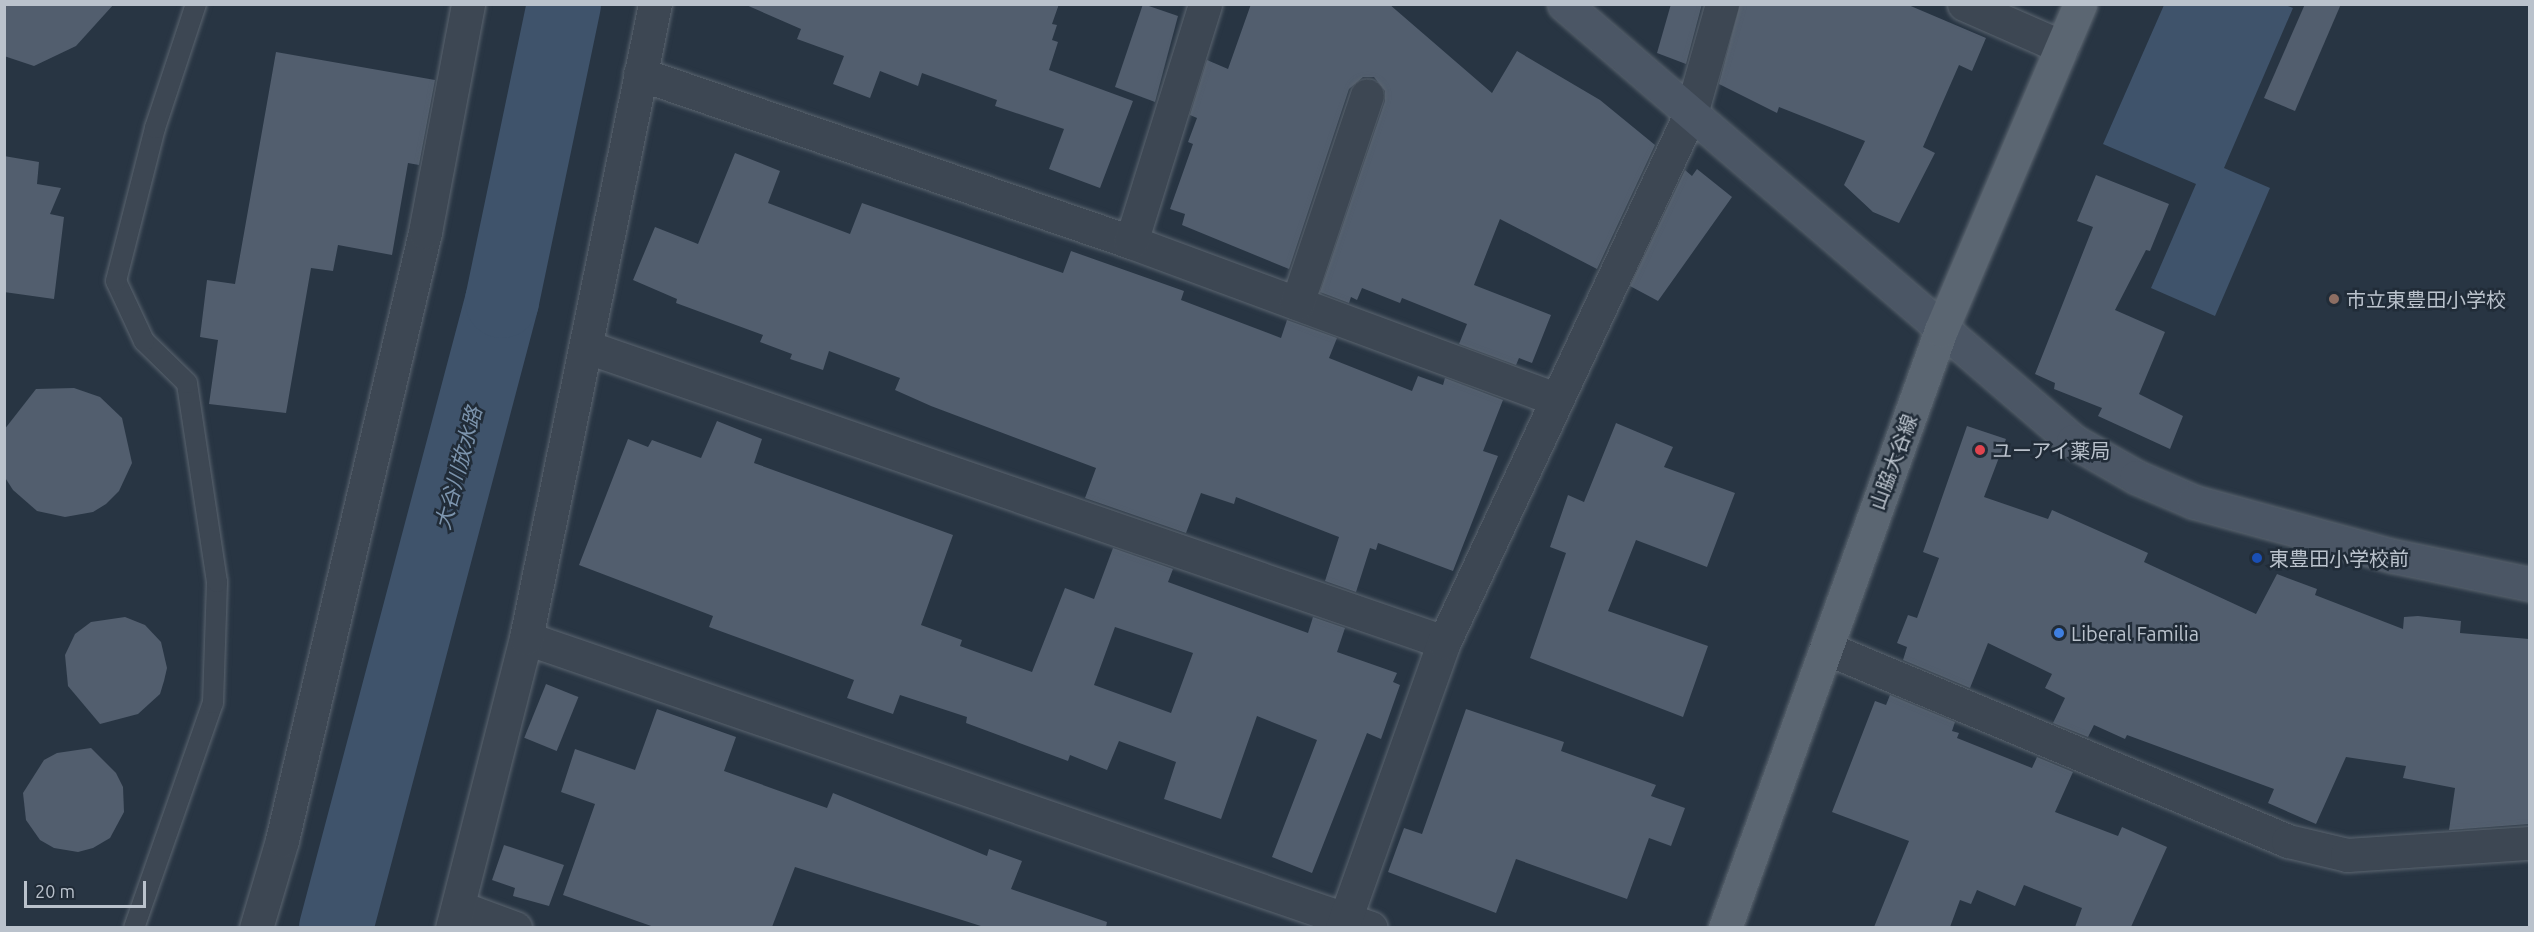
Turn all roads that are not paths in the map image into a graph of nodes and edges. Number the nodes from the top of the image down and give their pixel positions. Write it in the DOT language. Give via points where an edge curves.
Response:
graph roads {
  1 [pos="196,4"];
  2 [pos="468,4"];
  3 [pos="655,4"];
  4 [pos="1204,4"];
  5 [pos="1564,4"];
  6 [pos="1722,4"];
  7 [pos="1964,4"];
  8 [pos="2080,4"];
  9 [pos="2062,47"];
  10 [pos="640,74"];
  11 [pos="1367,94"];
  12 [pos="1692,110"];
  13 [pos="1131,242"];
  14 [pos="1297,303"];
  15 [pos="1941,330"];
  16 [pos="587,347"];
  17 [pos="1555,399"];
  18 [pos="2529,584"];
  19 [pos="526,638"];
  20 [pos="1444,642"];
  21 [pos="1826,648"];
  22 [pos="2529,843"];
  23 [pos="455,917"];
  24 [pos="1353,924"];
  25 [pos="134,927"];
  26 [pos="256,927"];
  27 [pos="515,927"];
  28 [pos="1725,927"];
  1 -- 25 [label="lane" via="155,128 116,281 144,341 187,383 217,582 213,704"];
  2 -- 26 [label="street" via="425,232 282,840"];
  3 -- 10 [label="street"];
  4 -- 13 [label="street"];
  5 -- 12 [label="street"];
  6 -- 12 [label="street"];
  7 -- 9 [label="street"];
  8 -- 9 [label="main road, 山脇大谷線"];
  9 -- 15 [label="main road, 山脇大谷線"];
  10 -- 13 [label="street"];
  10 -- 16 [label="street"];
  11 -- 14 [label="street"];
  12 -- 15 [label="street"];
  12 -- 17 [label="street"];
  13 -- 14 [label="street"];
  14 -- 17 [label="street"];
  15 -- 18 [label="street" via="2073,441 2136,477 2194,502 2393,556"];
  15 -- 21 [label="main road, 山脇大谷線"];
  16 -- 19 [label="street"];
  16 -- 20 [label="street"];
  17 -- 20 [label="street"];
  19 -- 23 [label="street"];
  19 -- 24 [label="street"];
  20 -- 24 [label="street"];
  21 -- 22 [label="street" via="2288,841 2347,855"];
  21 -- 28 [label="main road, 山脇大谷線"];
  23 -- 27 [label="street"];
}
